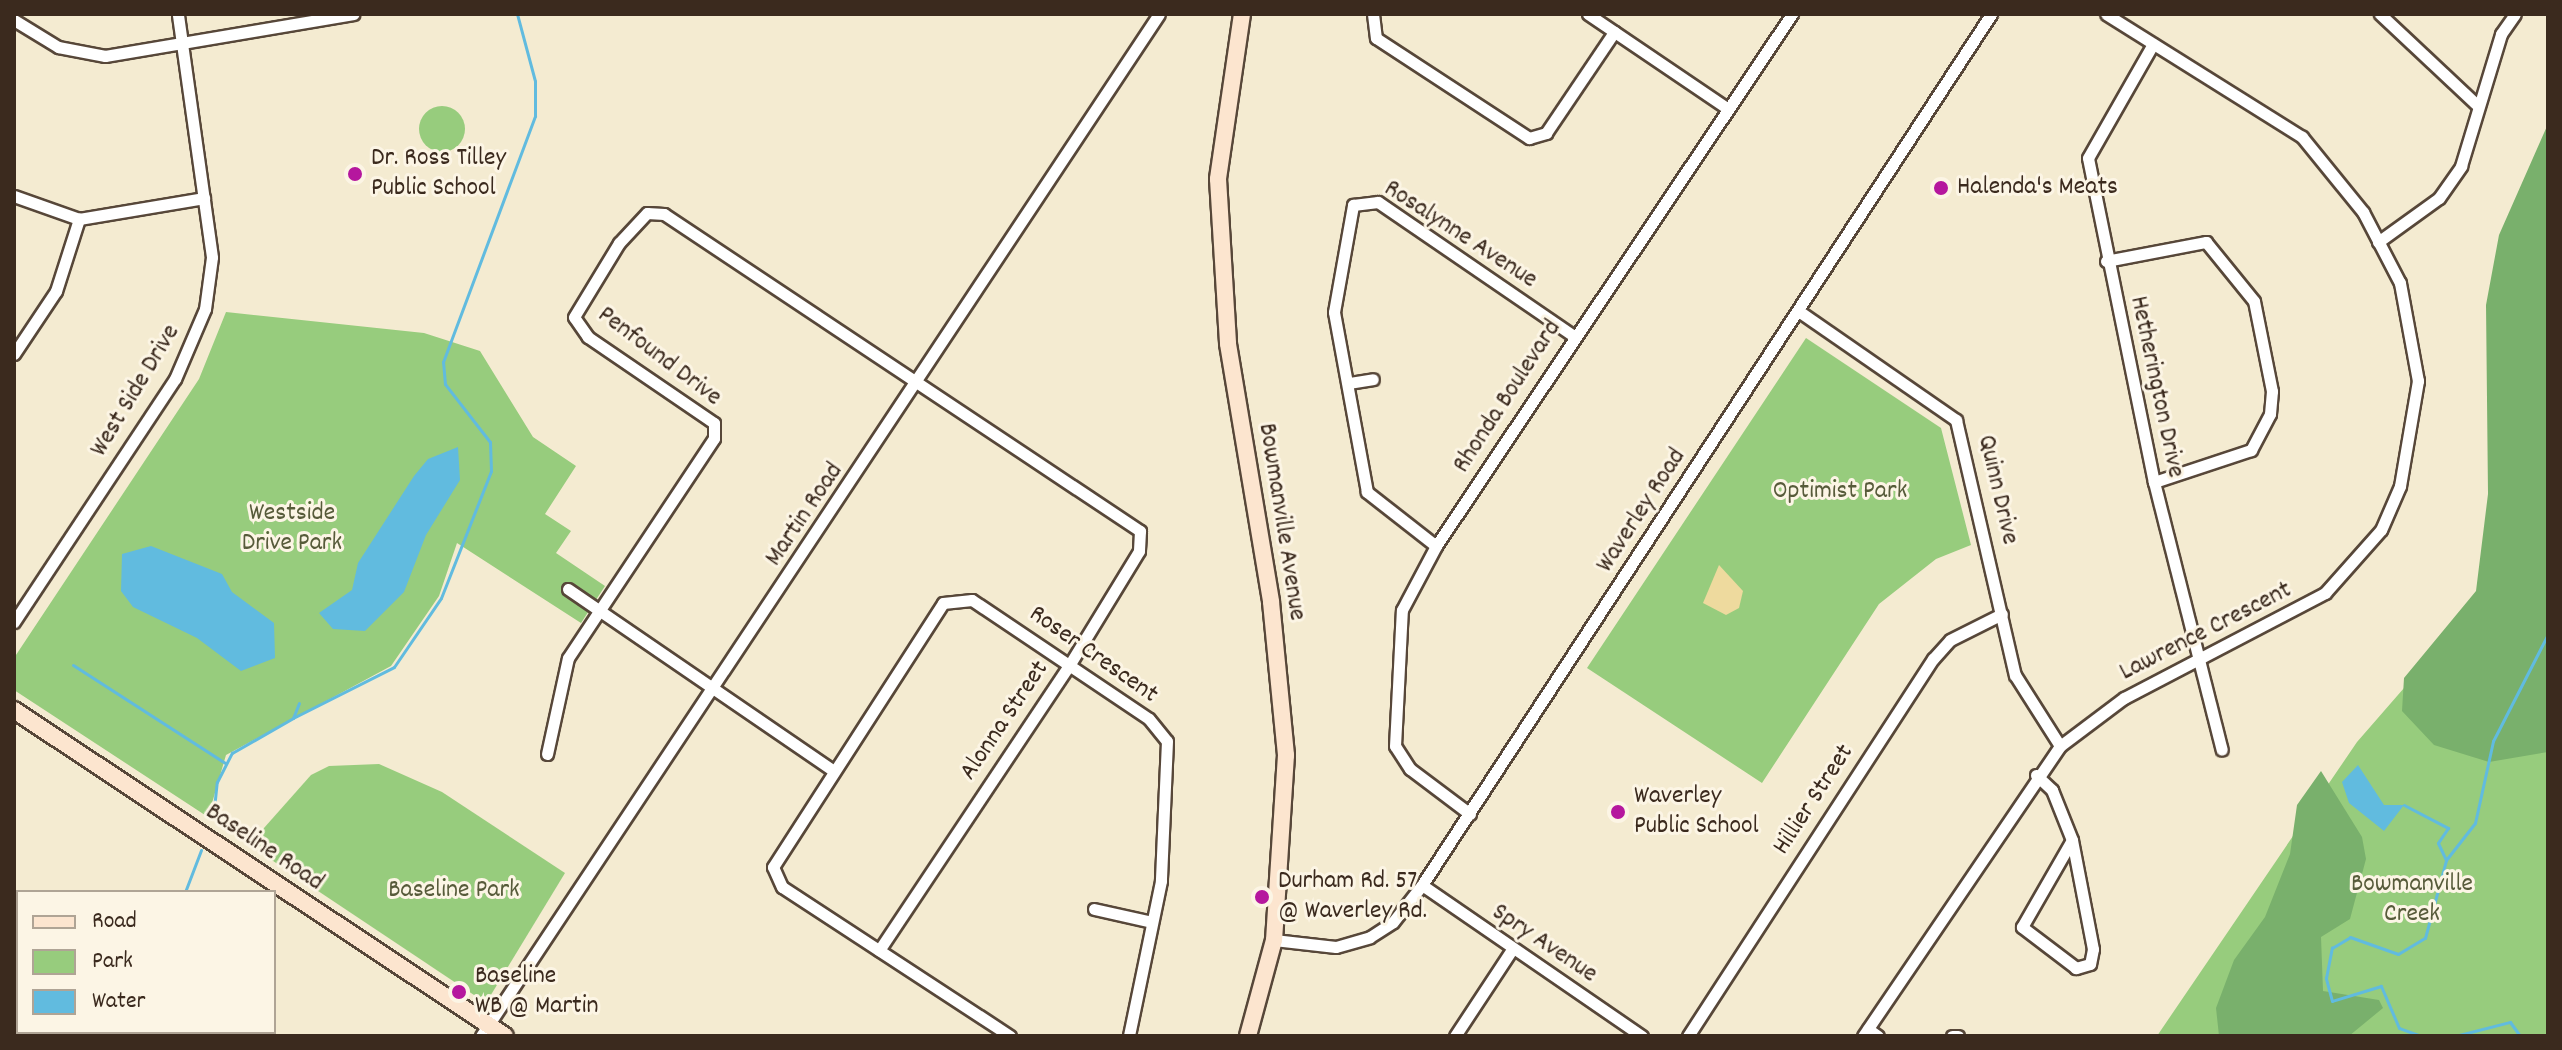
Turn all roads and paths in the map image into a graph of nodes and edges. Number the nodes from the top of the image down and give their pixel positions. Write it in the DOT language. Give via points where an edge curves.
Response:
graph roads {
  1 [pos="178,14"];
  2 [pos="353,14"];
  3 [pos="1159,14"];
  4 [pos="1242,14"];
  5 [pos="1373,14"];
  6 [pos="1588,14"];
  7 [pos="1792,14"];
  8 [pos="1991,14"];
  9 [pos="2106,14"];
  10 [pos="2380,14"];
  11 [pos="2515,14"];
  12 [pos="14,20"];
  13 [pos="1614,32"];
  14 [pos="2153,44"];
  15 [pos="184,48"];
  16 [pos="2477,105"];
  17 [pos="1727,108"];
  18 [pos="14,196"];
  19 [pos="204,198"];
  20 [pos="79,219"];
  21 [pos="2378,242"];
  22 [pos="2106,261"];
  23 [pos="1800,312"];
  24 [pos="1574,336"];
  25 [pos="14,354"];
  26 [pos="1373,379"];
  27 [pos="1349,383"];
  28 [pos="918,386"];
  29 [pos="2154,482"];
  30 [pos="1436,546"];
  31 [pos="568,589"];
  32 [pos="599,610"];
  33 [pos="2002,614"];
  34 [pos="14,622"];
  35 [pos="2196,663"];
  36 [pos="1070,664"];
  37 [pos="715,688"];
  38 [pos="14,710"];
  39 [pos="2060,746"];
  40 [pos="2222,750"];
  41 [pos="547,754"];
  42 [pos="832,770"];
  43 [pos="2036,775"];
  44 [pos="1470,814"];
  45 [pos="2072,840"];
  46 [pos="1422,885"];
  47 [pos="1094,909"];
  48 [pos="1152,922"];
  49 [pos="1274,940"];
  50 [pos="879,950"];
  51 [pos="1511,951"];
  52 [pos="484,1030"];
  53 [pos="1870,1034"];
  54 [pos="505,1036"];
  55 [pos="1010,1036"];
  56 [pos="1129,1036"];
  57 [pos="1248,1036"];
  58 [pos="1455,1036"];
  59 [pos="1642,1036"];
  60 [pos="1688,1036"];
  61 [pos="1952,1036"];
  62 [pos="1958,1036"];
  1 -- 15 [label="street, West Side Drive"];
  2 -- 15 [label="street"];
  3 -- 28 [label="street, Martin Road"];
  4 -- 49 [label="main road, Bowmanville Avenue" via="1218,179 1228,344 1271,602 1286,755"];
  5 -- 13 [label="street" via="1376,38 1529,138 1546,133"];
  6 -- 13 [label="street"];
  7 -- 17 [label="street, Rhonda Boulevard"];
  8 -- 23 [label="street, Waverley Road"];
  9 -- 14 [label="street, Lawrence Crescent"];
  10 -- 16 [label="street"];
  11 -- 16 [label="street"];
  12 -- 15 [label="street" via="82,55"];
  13 -- 17 [label="street"];
  14 -- 21 [label="street, Lawrence Crescent" via="2302,137 2331,166"];
  14 -- 22 [label="street, Hetherington Drive" via="2088,158"];
  15 -- 19 [label="street, West Side Drive"];
  16 -- 21 [label="street" via="2461,166 2439,198"];
  17 -- 24 [label="street, Rhonda Boulevard"];
  18 -- 20 [label="street"];
  19 -- 20 [label="street"];
  19 -- 34 [label="street, West Side Drive" via="212,257 193,346"];
  20 -- 25 [label="street" via="56,291"];
  21 -- 35 [label="street, Lawrence Crescent" via="2400,283 2418,381 2400,486 2381,530 2325,593"];
  22 -- 29 [label="street, Hetherington Drive"];
  22 -- 29 [label="street" via="2206,242 2254,301 2272,391 2270,414 2251,450"];
  23 -- 33 [label="street, Quinn Drive" via="1956,420"];
  23 -- 44 [label="street, Waverley Road"];
  24 -- 27 [label="street, Rosalynne Avenue" via="1364,199 1353,205 1347,225 1334,312"];
  24 -- 30 [label="street, Rhonda Boulevard"];
  26 -- 27 [label="street"];
  27 -- 30 [label="street, Rosalynne Avenue" via="1367,492"];
  28 -- 32 [label="street, Penfound Drive" via="664,214 647,213 619,243 574,317 588,337 714,423 714,438"];
  28 -- 36 [label="street, Alonna Street" via="1140,531 1139,551"];
  28 -- 37 [label="street, Martin Road"];
  29 -- 35 [label="street, Hetherington Drive"];
  30 -- 44 [label="street, Rhonda Boulevard" via="1402,610 1392,723 1395,746 1410,769"];
  31 -- 32 [label="street"];
  32 -- 37 [label="street"];
  32 -- 41 [label="street" via="557,687"];
  33 -- 39 [label="street, Quinn Drive" via="2015,675"];
  33 -- 60 [label="street, Hillier Street" via="1950,640 1933,659"];
  35 -- 39 [label="street, Lawrence Crescent" via="2124,698"];
  35 -- 40 [label="street, Hetherington Drive"];
  36 -- 42 [label="street, Roser Crescent" via="972,600 943,603"];
  36 -- 48 [label="street, Roser Crescent" via="1149,719 1167,741 1161,881"];
  36 -- 50 [label="street, Alonna Street"];
  37 -- 42 [label="street"];
  37 -- 52 [label="street, Martin Road"];
  38 -- 52 [label="main road, Baseline Road"];
  39 -- 43 [label="street, Lawrence Crescent"];
  42 -- 50 [label="street, Roser Crescent" via="773,867 782,887"];
  43 -- 45 [label="street" via="2052,790"];
  43 -- 53 [label="street, Lawrence Crescent"];
  44 -- 46 [label="street, Waverley Road"];
  45 -- 45 [label="street" via="2022,927 2076,968 2090,964 2093,949"];
  46 -- 49 [label="street, Waverley Road" via="1393,922 1370,937 1336,947"];
  46 -- 51 [label="street, Spry Avenue"];
  47 -- 48 [label="street"];
  48 -- 56 [label="street, Roser Crescent"];
  49 -- 57 [label="main road, Bowmanville Avenue"];
  50 -- 55 [label="street, Roser Crescent"];
  51 -- 58 [label="street"];
  51 -- 59 [label="street, Spry Avenue"];
  52 -- 54 [label="main road, Baseline Road"];
  61 -- 62 [label="street"];
}
